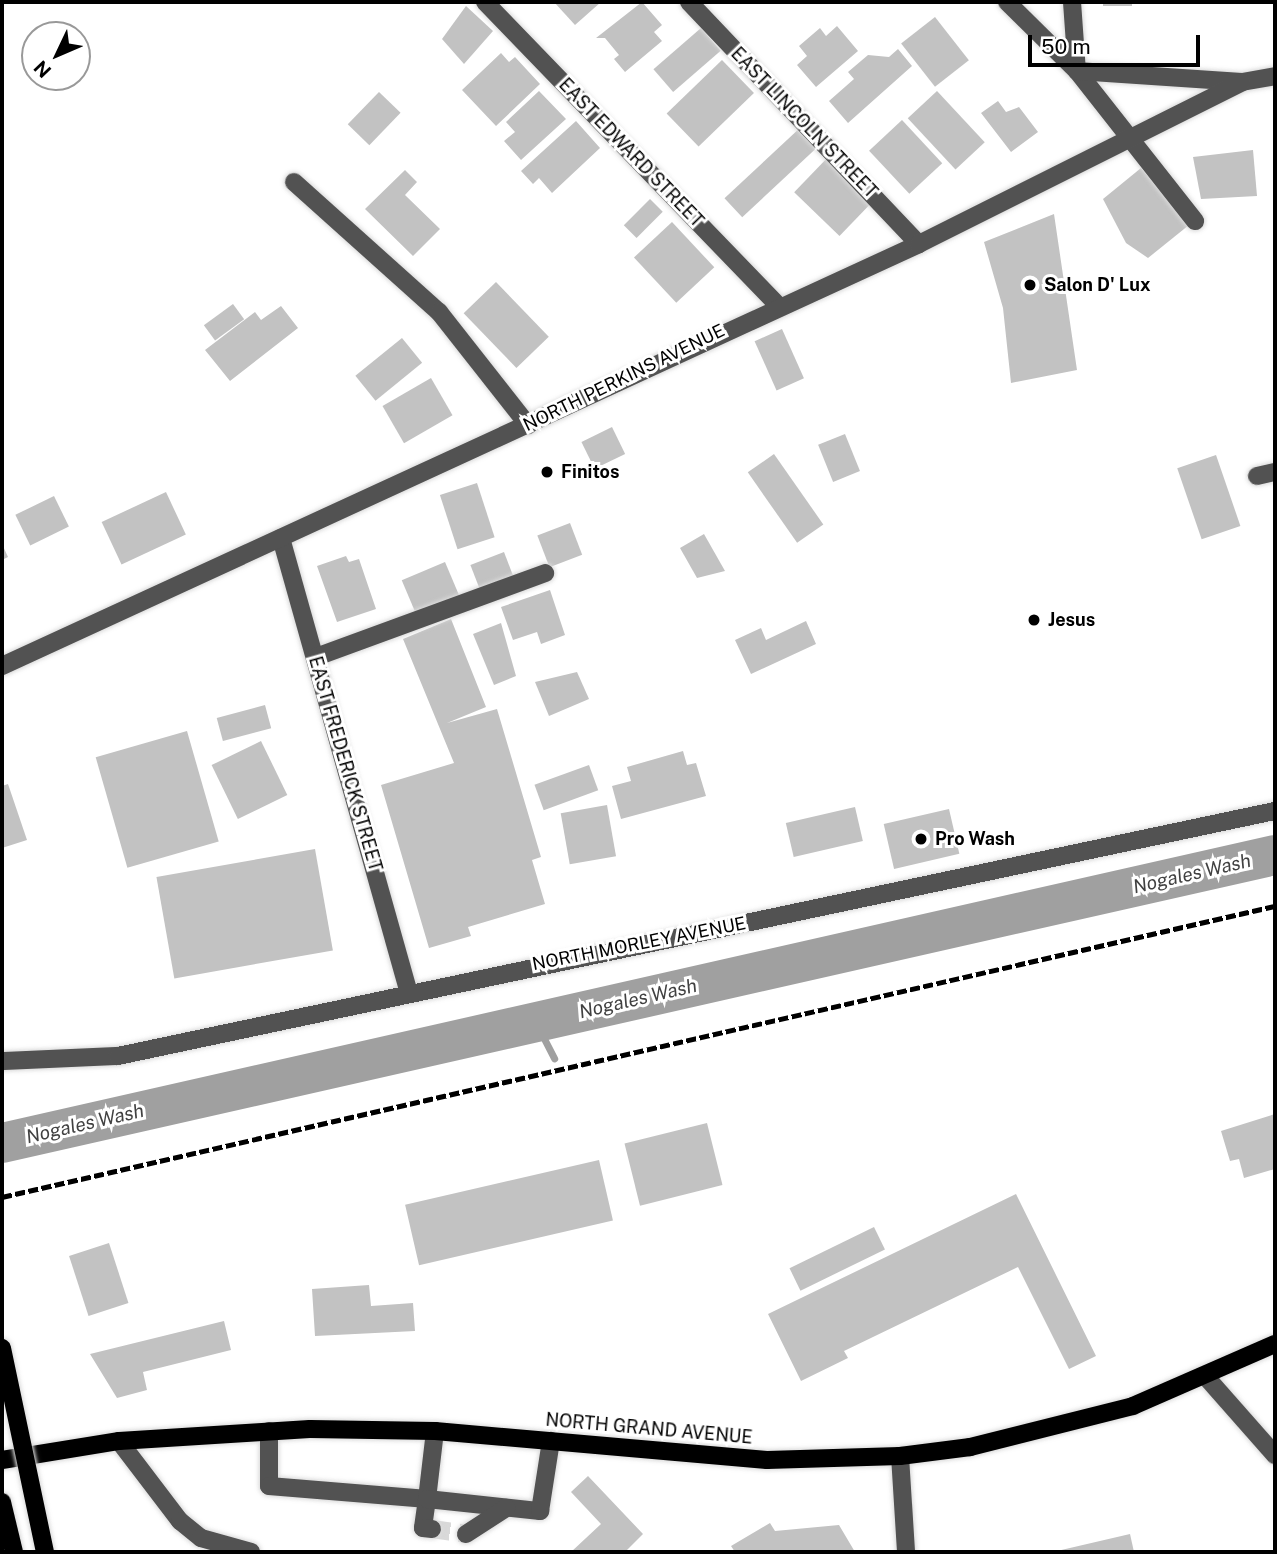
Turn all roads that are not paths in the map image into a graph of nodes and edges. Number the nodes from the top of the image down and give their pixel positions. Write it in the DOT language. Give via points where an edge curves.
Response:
graph roads {
  1 [pos="485,2"];
  2 [pos="689,2"];
  3 [pos="1007,2"];
  4 [pos="1072,2"];
  5 [pos="1077,71"];
  6 [pos="1275,76"];
  7 [pos="1242,82"];
  8 [pos="1125,138"];
  9 [pos="294,182"];
  10 [pos="1195,221"];
  11 [pos="919,244"];
  12 [pos="777,304"];
  13 [pos="528,425"];
  14 [pos="1275,472"];
  15 [pos="1257,476"];
  16 [pos="281,538"];
  17 [pos="545,573"];
  18 [pos="316,657"];
  19 [pos="2,666"];
  20 [pos="1275,811"];
  21 [pos="408,990"];
  22 [pos="2,1062"];
  23 [pos="1275,1344"];
  24 [pos="2,1348"];
  25 [pos="1207,1378"];
  26 [pos="269,1431"];
  27 [pos="435,1431"];
  28 [pos="119,1441"];
  29 [pos="551,1441"];
  30 [pos="1275,1455"];
  31 [pos="901,1456"];
  32 [pos="2,1460"];
  33 [pos="427,1499"];
  34 [pos="2,1502"];
  35 [pos="506,1508"];
  36 [pos="432,1529"];
  37 [pos="466,1534"];
  38 [pos="14,1552"];
  39 [pos="44,1552"];
  40 [pos="251,1552"];
  41 [pos="906,1552"];
  1 -- 12 [label="street, EAST EDWARD STREET"];
  2 -- 11 [label="street, EAST LINCOLN STREET"];
  3 -- 5 [label="street"];
  4 -- 5 [label="street"];
  5 -- 7 [label="street"];
  5 -- 8 [label="street"];
  6 -- 7 [label="street"];
  7 -- 8 [label="street, NORTH PERKINS AVENUE"];
  8 -- 10 [label="street"];
  8 -- 11 [label="street, NORTH PERKINS AVENUE"];
  9 -- 13 [label="street" via="439,312"];
  11 -- 12 [label="street, NORTH PERKINS AVENUE"];
  12 -- 13 [label="street, NORTH PERKINS AVENUE"];
  13 -- 16 [label="street, NORTH PERKINS AVENUE"];
  14 -- 15 [label="street"];
  16 -- 18 [label="street, EAST FREDERICK STREET"];
  16 -- 19 [label="street, NORTH PERKINS AVENUE"];
  17 -- 18 [label="street"];
  18 -- 21 [label="street, EAST FREDERICK STREET"];
  20 -- 21 [label="street, NORTH MORLEY AVENUE"];
  21 -- 22 [label="street, NORTH MORLEY AVENUE" via="118,1056"];
  23 -- 25 [label="main road, NORTH GRAND AVENUE"];
  24 -- 39 [label="main road, bridge"];
  25 -- 30 [label="street"];
  25 -- 31 [label="main road, NORTH GRAND AVENUE" via="1059,1428"];
  26 -- 27 [label="main road, NORTH GRAND AVENUE"];
  26 -- 28 [label="main road, NORTH GRAND AVENUE"];
  26 -- 33 [label="street" via="269,1486"];
  27 -- 29 [label="main road, NORTH GRAND AVENUE"];
  27 -- 33 [label="street"];
  28 -- 32 [label="main road, NORTH GRAND AVENUE"];
  28 -- 40 [label="street" via="180,1521 201,1538"];
  29 -- 31 [label="main road, NORTH GRAND AVENUE" via="767,1460"];
  29 -- 35 [label="street" via="540,1511"];
  31 -- 41 [label="street"];
  33 -- 35 [label="street"];
  33 -- 36 [label="street" via="424,1528"];
  34 -- 38 [label="main road"];
  35 -- 37 [label="street"];
}
